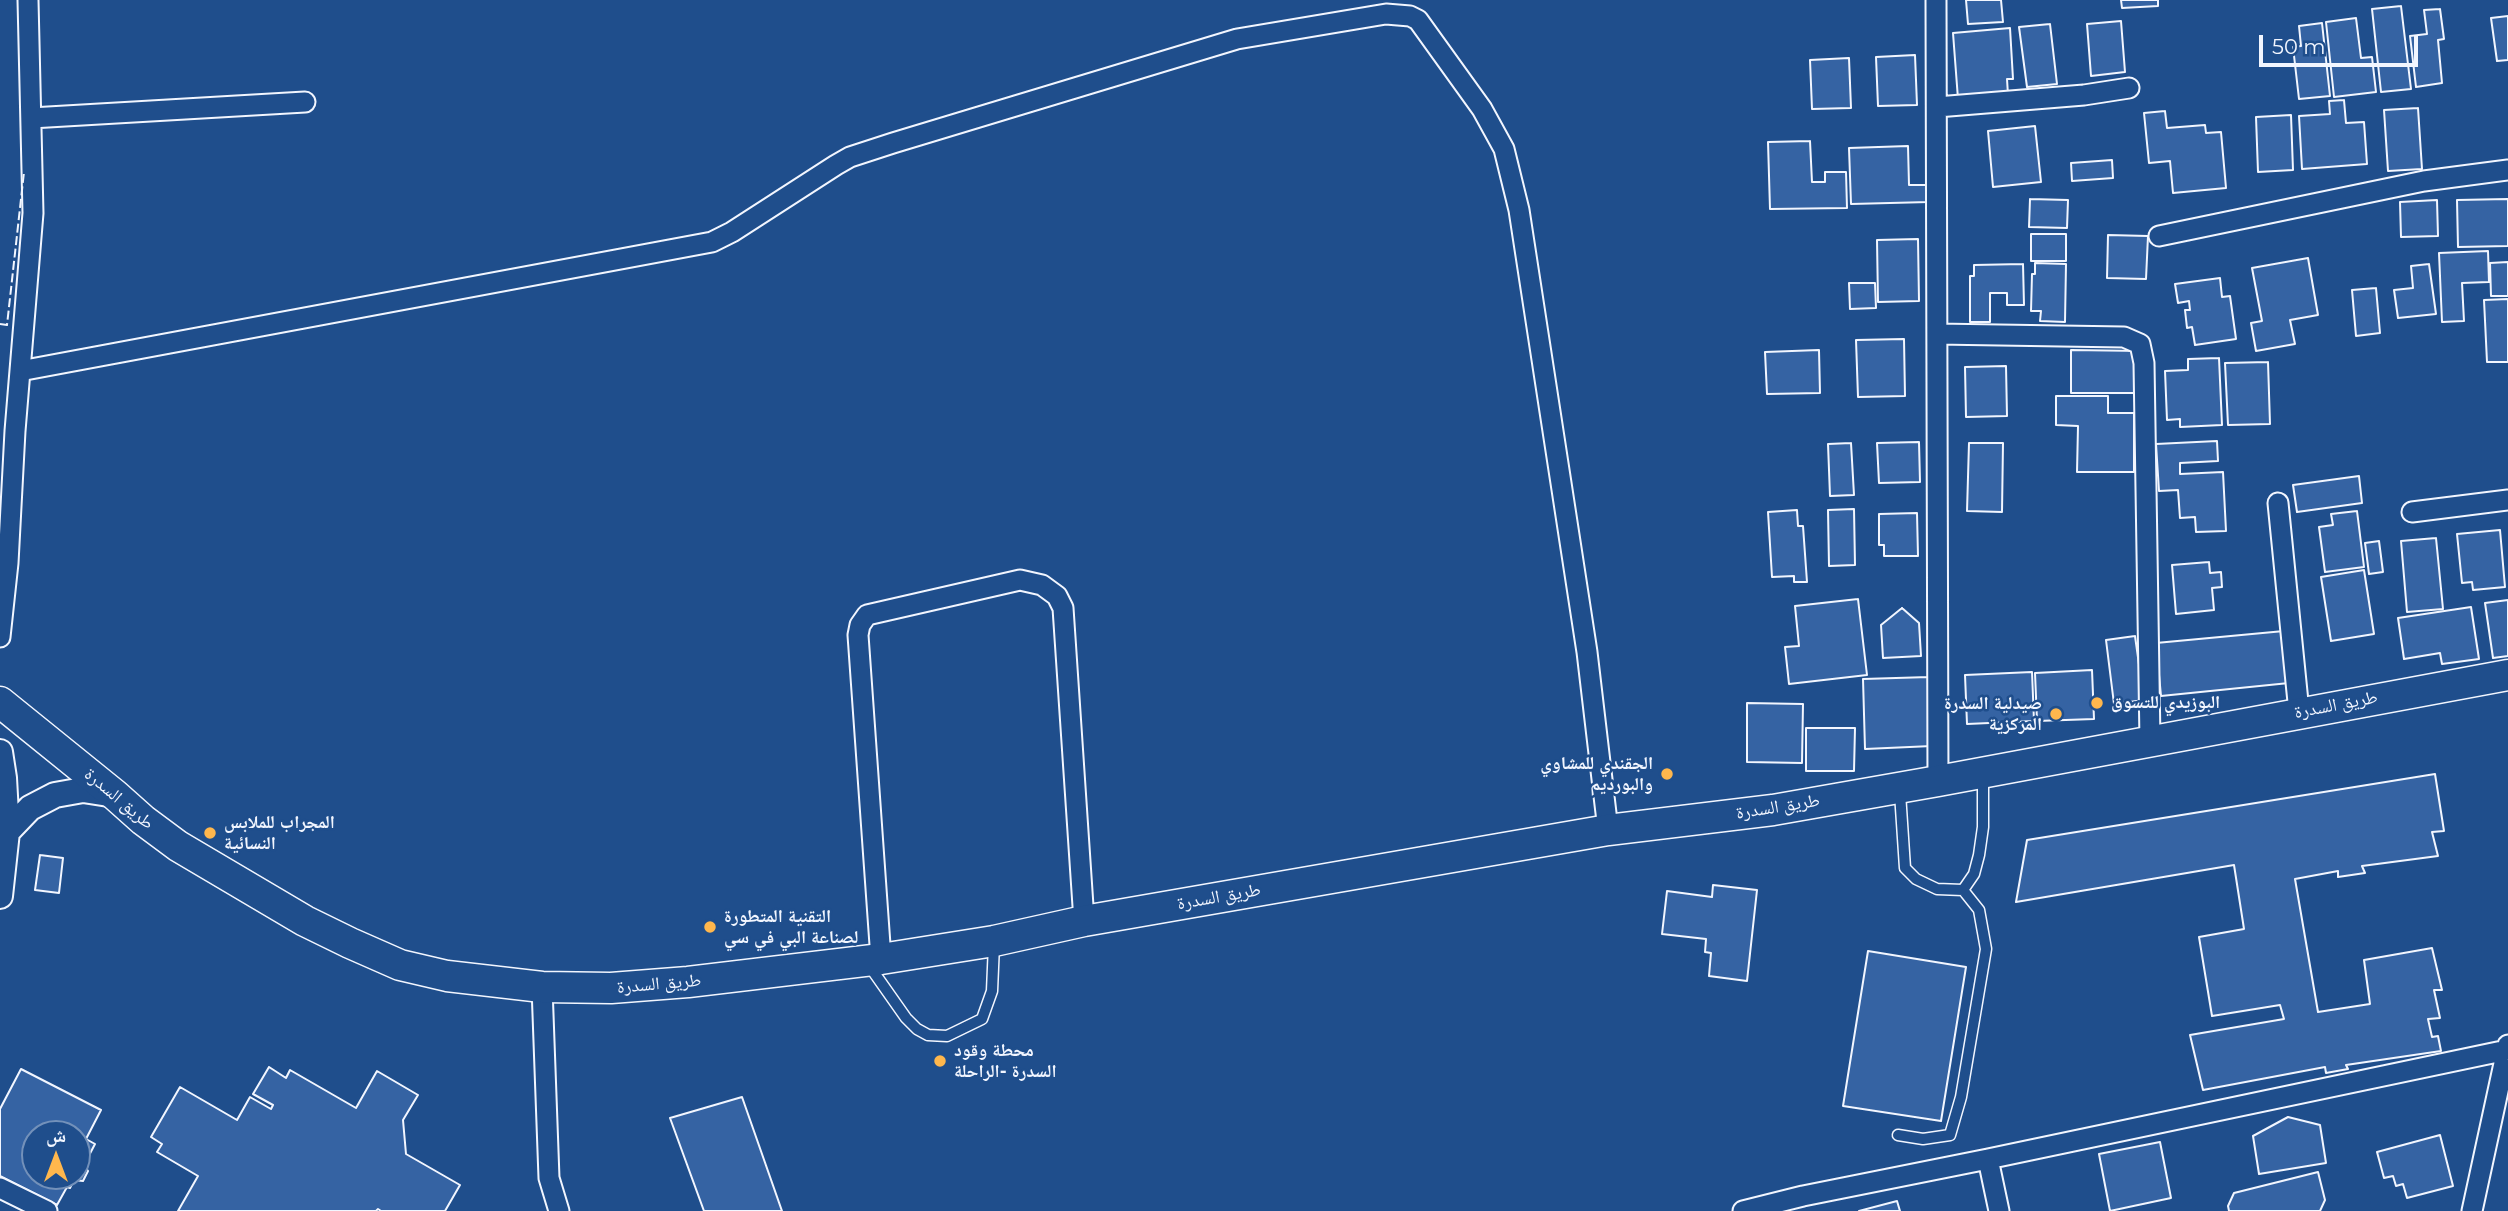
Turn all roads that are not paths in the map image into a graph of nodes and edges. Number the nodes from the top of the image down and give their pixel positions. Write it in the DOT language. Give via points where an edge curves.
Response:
graph roads {
  1 [pos="28,0"];
  2 [pos="1936,0"];
  3 [pos="2129,88"];
  4 [pos="305,102"];
  5 [pos="1937,107"];
  6 [pos="31,118"];
  7 [pos="2508,170"];
  8 [pos="2159,236"];
  9 [pos="1937,334"];
  10 [pos="20,371"];
  11 [pos="8,430"];
  12 [pos="2508,500"];
  13 [pos="2278,503"];
  14 [pos="2412,512"];
  15 [pos="0,638"];
  16 [pos="2508,675"];
  17 [pos="0,702"];
  18 [pos="2299,712"];
  19 [pos="2150,741"];
  20 [pos="0,752"];
  21 [pos="1983,772"];
  22 [pos="1938,781"];
  23 [pos="1900,788"];
  24 [pos="115,795"];
  25 [pos="1608,830"];
  26 [pos="6,832"];
  27 [pos="1963,890"];
  28 [pos="0,897"];
  29 [pos="1084,921"];
  30 [pos="994,941"];
  31 [pos="873,960"];
  32 [pos="542,987"];
  33 [pos="2507,1047"];
  34 [pos="1898,1135"];
  35 [pos="1988,1159"];
  36 [pos="0,1188"];
  37 [pos="1804,1203"];
  38 [pos="47,1211"];
  39 [pos="559,1211"];
  40 [pos="1743,1211"];
  41 [pos="1999,1211"];
  42 [pos="2472,1211"];
  1 -- 6 [label="street"];
  2 -- 5 [label="street"];
  3 -- 5 [label="street"];
  4 -- 6 [label="street"];
  5 -- 9 [label="street"];
  6 -- 10 [label="street" via="33,213"];
  7 -- 8 [label="street" via="2424,181"];
  9 -- 19 [label="street" via="2124,337 2140,344 2144,363"];
  9 -- 22 [label="street"];
  10 -- 11 [label="street"];
  10 -- 25 [label="street" via="712,242 850,157 893,143 1237,39 1386,14 1410,16 1418,20 1482,109 1504,149 1519,210 1587,652"];
  11 -- 15 [label="street" via="8,563"];
  12 -- 14 [label="street"];
  13 -- 18 [label="street"];
  16 -- 18 [label="main road, طريق السدرة"];
  17 -- 24 [label="main road, طريق السدرة"];
  18 -- 19 [label="main road, طريق السدرة"];
  19 -- 21 [label="main road, طريق السدرة"];
  20 -- 26 [label="street"];
  21 -- 22 [label="main road, طريق السدرة"];
  21 -- 27 [label="lane" via="1979,855"];
  22 -- 23 [label="main road, طريق السدرة"];
  23 -- 25 [label="main road, طريق السدرة" via="1773,810"];
  23 -- 27 [label="lane" via="1905,869 1937,888"];
  24 -- 26 [label="street" via="83,790 55,795 30,808"];
  24 -- 32 [label="main road, طريق السدرة" via="178,846 350,943 400,965 447,976"];
  25 -- 29 [label="main road, طريق السدرة"];
  26 -- 28 [label="street"];
  27 -- 34 [label="lane" via="1979,910 1986,949 1961,1097 1950,1135 1923,1139"];
  29 -- 30 [label="main road, طريق السدرة"];
  29 -- 31 [label="street" via="1063,608 1057,596 1042,585 1020,580 867,615 860,625"];
  30 -- 31 [label="main road, طريق السدرة"];
  30 -- 31 [label="lane" via="992,991 982,1019 947,1036 928,1035 906,1018"];
  31 -- 32 [label="main road, طريق السدرة" via="688,982"];
  32 -- 39 [label="street" via="548,1178"];
  33 -- 35 [label="street"];
  33 -- 42 [label="street"];
  35 -- 37 [label="street"];
  35 -- 41 [label="street"];
  36 -- 38 [label="street"];
  37 -- 40 [label="street"];
}
